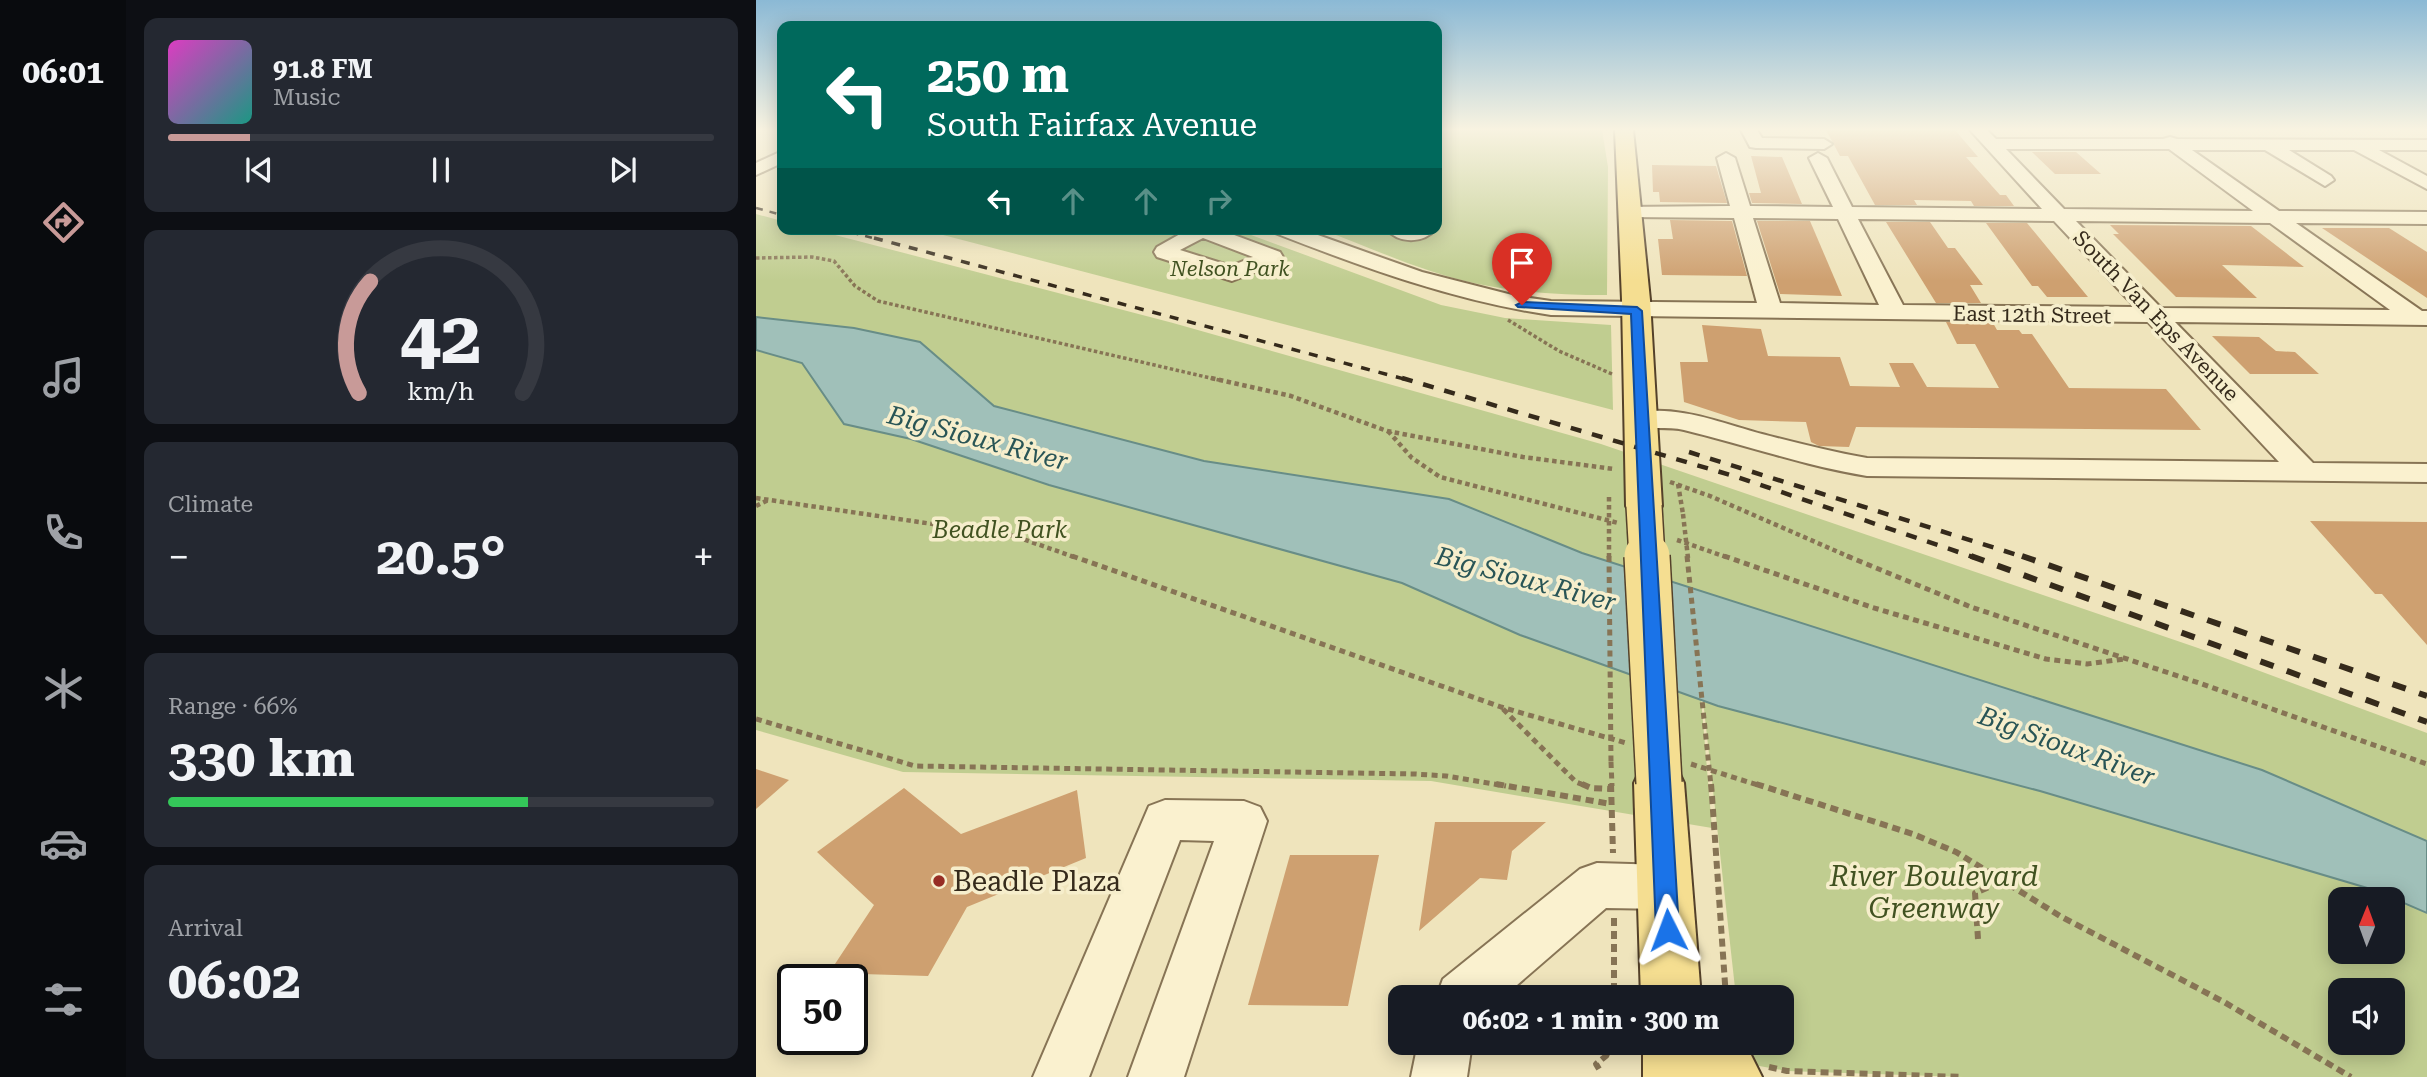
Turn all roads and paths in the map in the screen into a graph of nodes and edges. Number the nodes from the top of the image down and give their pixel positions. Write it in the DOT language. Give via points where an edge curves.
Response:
graph roads {
  1 [pos="1629,180"];
  2 [pos="1733,180"];
  3 [pos="1832,180"];
  4 [pos="2026,180"];
  5 [pos="2223,180"];
  6 [pos="1631,211"];
  7 [pos="1743,211"];
  8 [pos="1844,212"];
  9 [pos="2058,214"];
  10 [pos="2273,216"];
  11 [pos="2427,218"];
  12 [pos="1298,235"];
  13 [pos="756,257"];
  14 [pos="1637,311"];
  15 [pos="1771,312"];
  16 [pos="1895,313"];
  17 [pos="2157,316"];
  18 [pos="1505,317"];
  19 [pos="2423,320"];
  20 [pos="1613,374"];
  21 [pos="1641,421"];
  22 [pos="1387,431"];
  23 [pos="2304,471"];
  24 [pos="2427,473"];
  25 [pos="756,498"];
  26 [pos="768,500"];
  27 [pos="756,506"];
  28 [pos="1650,506"];
  29 [pos="2127,659"];
  30 [pos="1501,707"];
  31 [pos="756,719"];
  32 [pos="2427,764"];
  33 [pos="1646,770"];
  34 [pos="2004,881"];
  35 [pos="1665,887"];
  36 [pos="1978,939"];
  37 [pos="1478,985"];
  38 [pos="1675,985"];
  39 [pos="1725,985"];
  40 [pos="1443,1055"];
  41 [pos="1607,1055"];
  42 [pos="1674,1055"];
  43 [pos="1731,1062"];
  44 [pos="1599,1069"];
  45 [pos="1061,1077"];
  46 [pos="1156,1077"];
  47 [pos="1439,1077"];
  48 [pos="1675,1077"];
  49 [pos="1964,1077"];
  50 [pos="2351,1077"];
  1 -- 6 [label="main road"];
  2 -- 7 [label="street"];
  3 -- 8 [label="street"];
  4 -- 9 [label="street, South Van Eps Avenue"];
  5 -- 10 [label="street"];
  6 -- 7 [label="street"];
  6 -- 14 [label="main road"];
  7 -- 8 [label="street"];
  7 -- 15 [label="street"];
  8 -- 9 [label="street"];
  8 -- 16 [label="street"];
  9 -- 10 [label="street"];
  9 -- 17 [label="street, South Van Eps Avenue"];
  10 -- 11 [label="street"];
  10 -- 19 [label="street"];
  12 -- 14 [label="street, East 12th Street" via="1470,295 1551,308"];
  13 -- 22 [label="path" via="834,261 855,286 878,301 1291,396"];
  14 -- 15 [label="street, East 12th Street"];
  14 -- 21 [label="main road"];
  15 -- 16 [label="street, East 12th Street"];
  16 -- 17 [label="street, East 12th Street"];
  17 -- 19 [label="street, East 12th Street"];
  17 -- 23 [label="street, South Van Eps Avenue"];
  18 -- 20 [label="path" via="1559,351"];
  21 -- 23 [label="street" via="1682,421 1824,460 1867,467"];
  21 -- 28 [label="main road"];
  22 -- 28 [label="path" via="1612,468"];
  22 -- 28 [label="path" via="1423,468 1440,477"];
  23 -- 24 [label="street"];
  25 -- 26 [label="path"];
  26 -- 27 [label="path"];
  26 -- 30 [label="path" via="1014,536"];
  28 -- 29 [label="path" via="1836,553 1971,607"];
  28 -- 29 [label="path" via="1871,607 2046,659 2087,664"];
  28 -- 33 [label="main road, bridge"];
  28 -- 33 [label="path, bridge" via="1611,762"];
  28 -- 39 [label="path, bridge" via="1712,796"];
  29 -- 32 [label="path"];
  30 -- 33 [label="path"];
  30 -- 33 [label="path" via="1576,782 1591,788"];
  31 -- 33 [label="path" via="915,766 1415,774 1611,804"];
  33 -- 34 [label="path" via="1913,834 1956,852"];
  33 -- 35 [label="main road"];
  34 -- 36 [label="path" via="1975,893"];
  34 -- 50 [label="path"];
  35 -- 37 [label="street" via="1597,885"];
  35 -- 38 [label="main road"];
  40 -- 47 [label="street"];
  41 -- 44 [label="path" via="1596,1064"];
  42 -- 48 [label="main road"];
  43 -- 49 [label="path" via="1787,1071"];
  45 -- 46 [label="street" via="1165,820 1244,821"];
}
